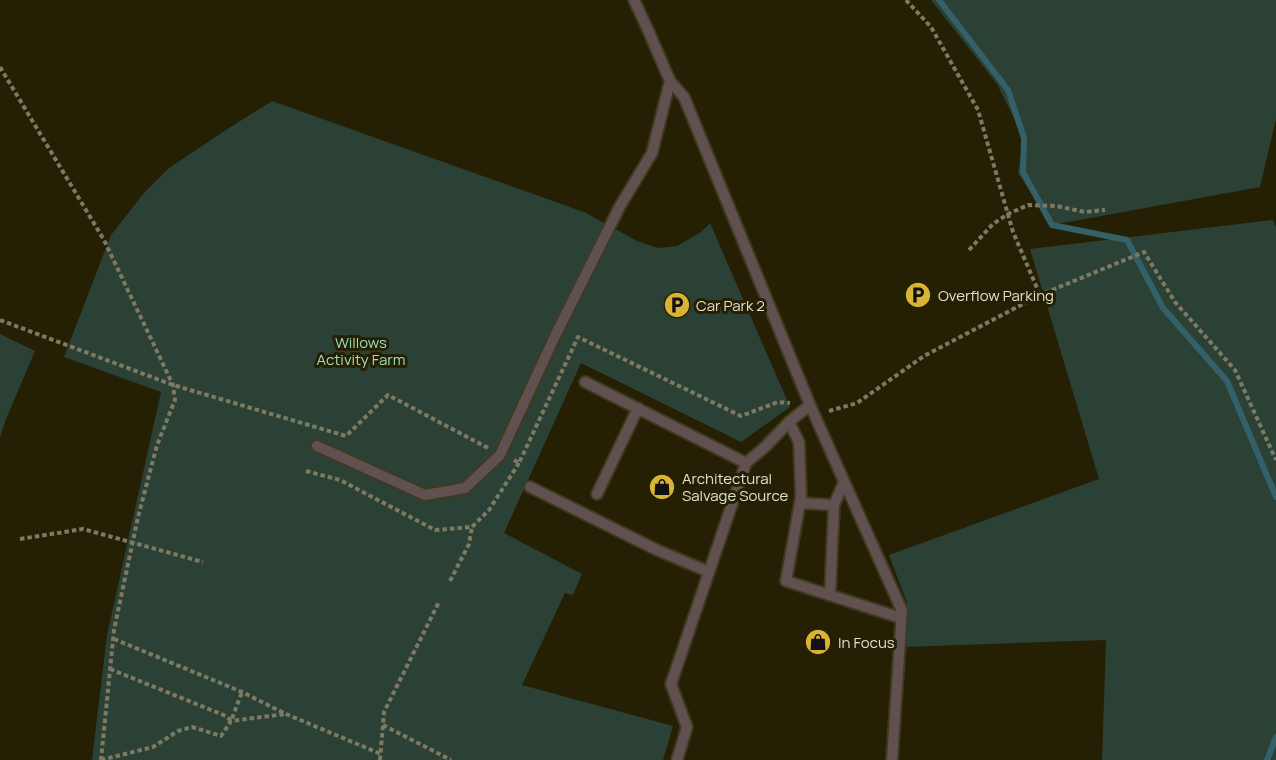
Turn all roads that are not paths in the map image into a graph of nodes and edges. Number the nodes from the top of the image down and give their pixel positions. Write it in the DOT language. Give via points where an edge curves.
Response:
graph roads {
  1 [pos="634,0"];
  2 [pos="670,81"];
  3 [pos="585,382"];
  4 [pos="810,405"];
  5 [pos="638,408"];
  6 [pos="789,422"];
  7 [pos="317,446"];
  8 [pos="746,463"];
  9 [pos="844,482"];
  10 [pos="530,487"];
  11 [pos="597,494"];
  12 [pos="800,503"];
  13 [pos="834,505"];
  14 [pos="709,572"];
  15 [pos="830,595"];
  16 [pos="902,618"];
  17 [pos="677,760"];
  18 [pos="892,760"];
  1 -- 2 [label="lane"];
  2 -- 4 [label="lane" via="684,97"];
  2 -- 7 [label="lane" via="652,153 620,206 501,455 465,488 425,495"];
  3 -- 5 [label="lane"];
  4 -- 6 [label="lane"];
  4 -- 9 [label="lane"];
  5 -- 8 [label="lane"];
  5 -- 11 [label="lane"];
  6 -- 8 [label="lane"];
  6 -- 12 [label="lane" via="799,442"];
  8 -- 14 [label="lane"];
  9 -- 13 [label="lane"];
  9 -- 16 [label="lane"];
  10 -- 14 [label="lane"];
  12 -- 13 [label="lane"];
  12 -- 15 [label="lane" via="786,581"];
  13 -- 15 [label="lane"];
  14 -- 17 [label="lane" via="671,684 687,727"];
  15 -- 16 [label="lane"];
  16 -- 18 [label="lane"];
}
